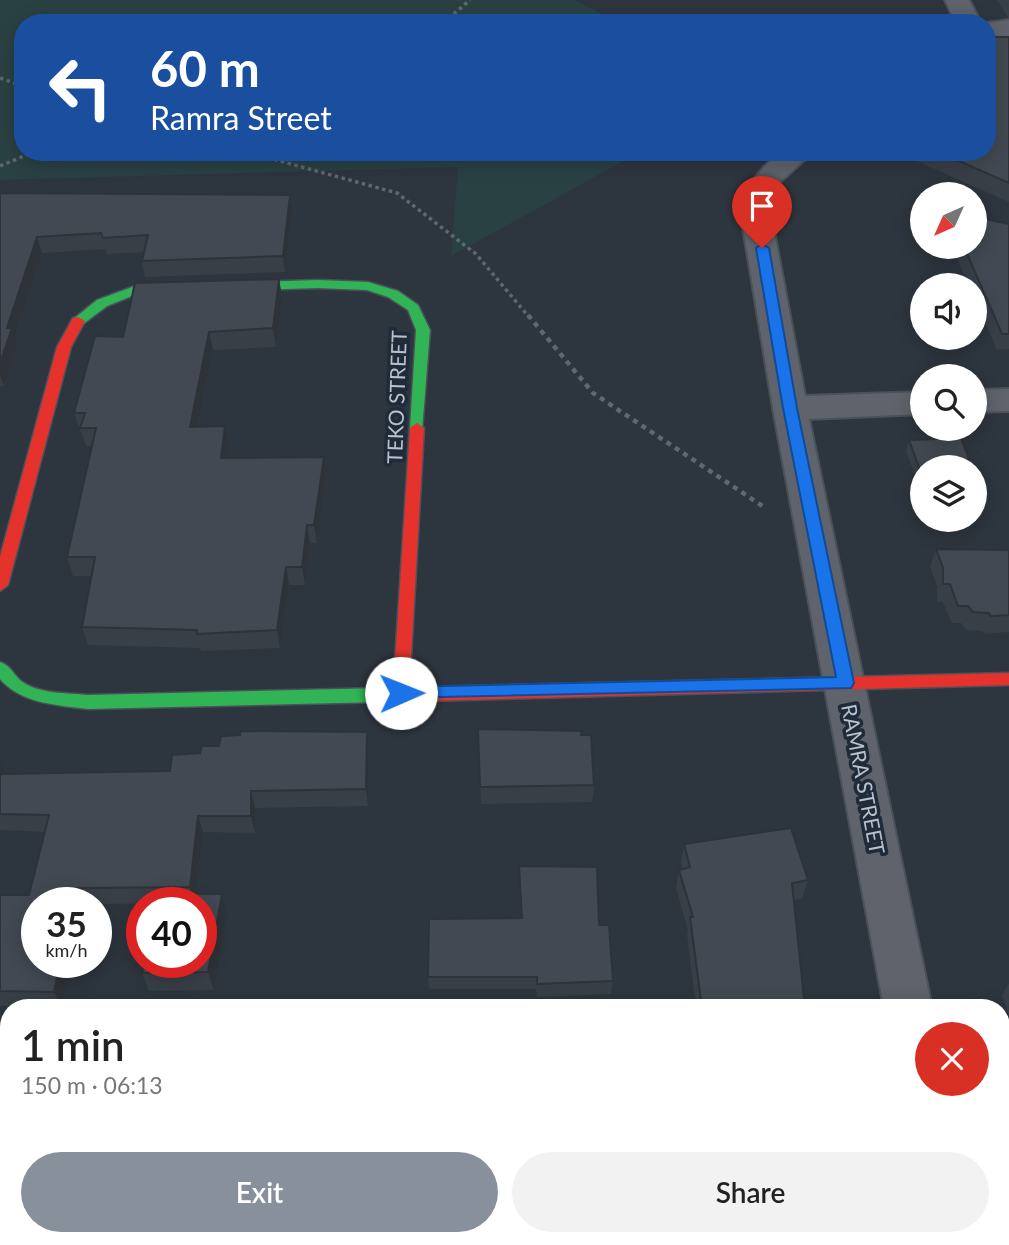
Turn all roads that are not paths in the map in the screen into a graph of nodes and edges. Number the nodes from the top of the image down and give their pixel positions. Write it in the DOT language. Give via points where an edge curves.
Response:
graph roads {
  1 [pos="787,161"];
  2 [pos="1009,400"];
  3 [pos="987,401"];
  4 [pos="910,403"];
  5 [pos="790,408"];
  6 [pos="0,585"];
  7 [pos="0,668"];
  8 [pos="1009,679"];
  9 [pos="846,683"];
  10 [pos="401,693"];
  11 [pos="906,999"];
  1 -- 5 [label="street, RAMRA STREET" via="771,173 759,192 756,215"];
  2 -- 3 [label="street"];
  4 -- 5 [label="street"];
  5 -- 9 [label="street, RAMRA STREET"];
  6 -- 10 [label="street, TEKO STREET" via="64,347 78,321 102,303 135,290 368,286 393,294 413,308 423,330"];
  7 -- 10 [label="street" via="16,685 41,696 88,702"];
  8 -- 9 [label="street"];
  9 -- 10 [label="street"];
  9 -- 11 [label="street, RAMRA STREET"];
}
